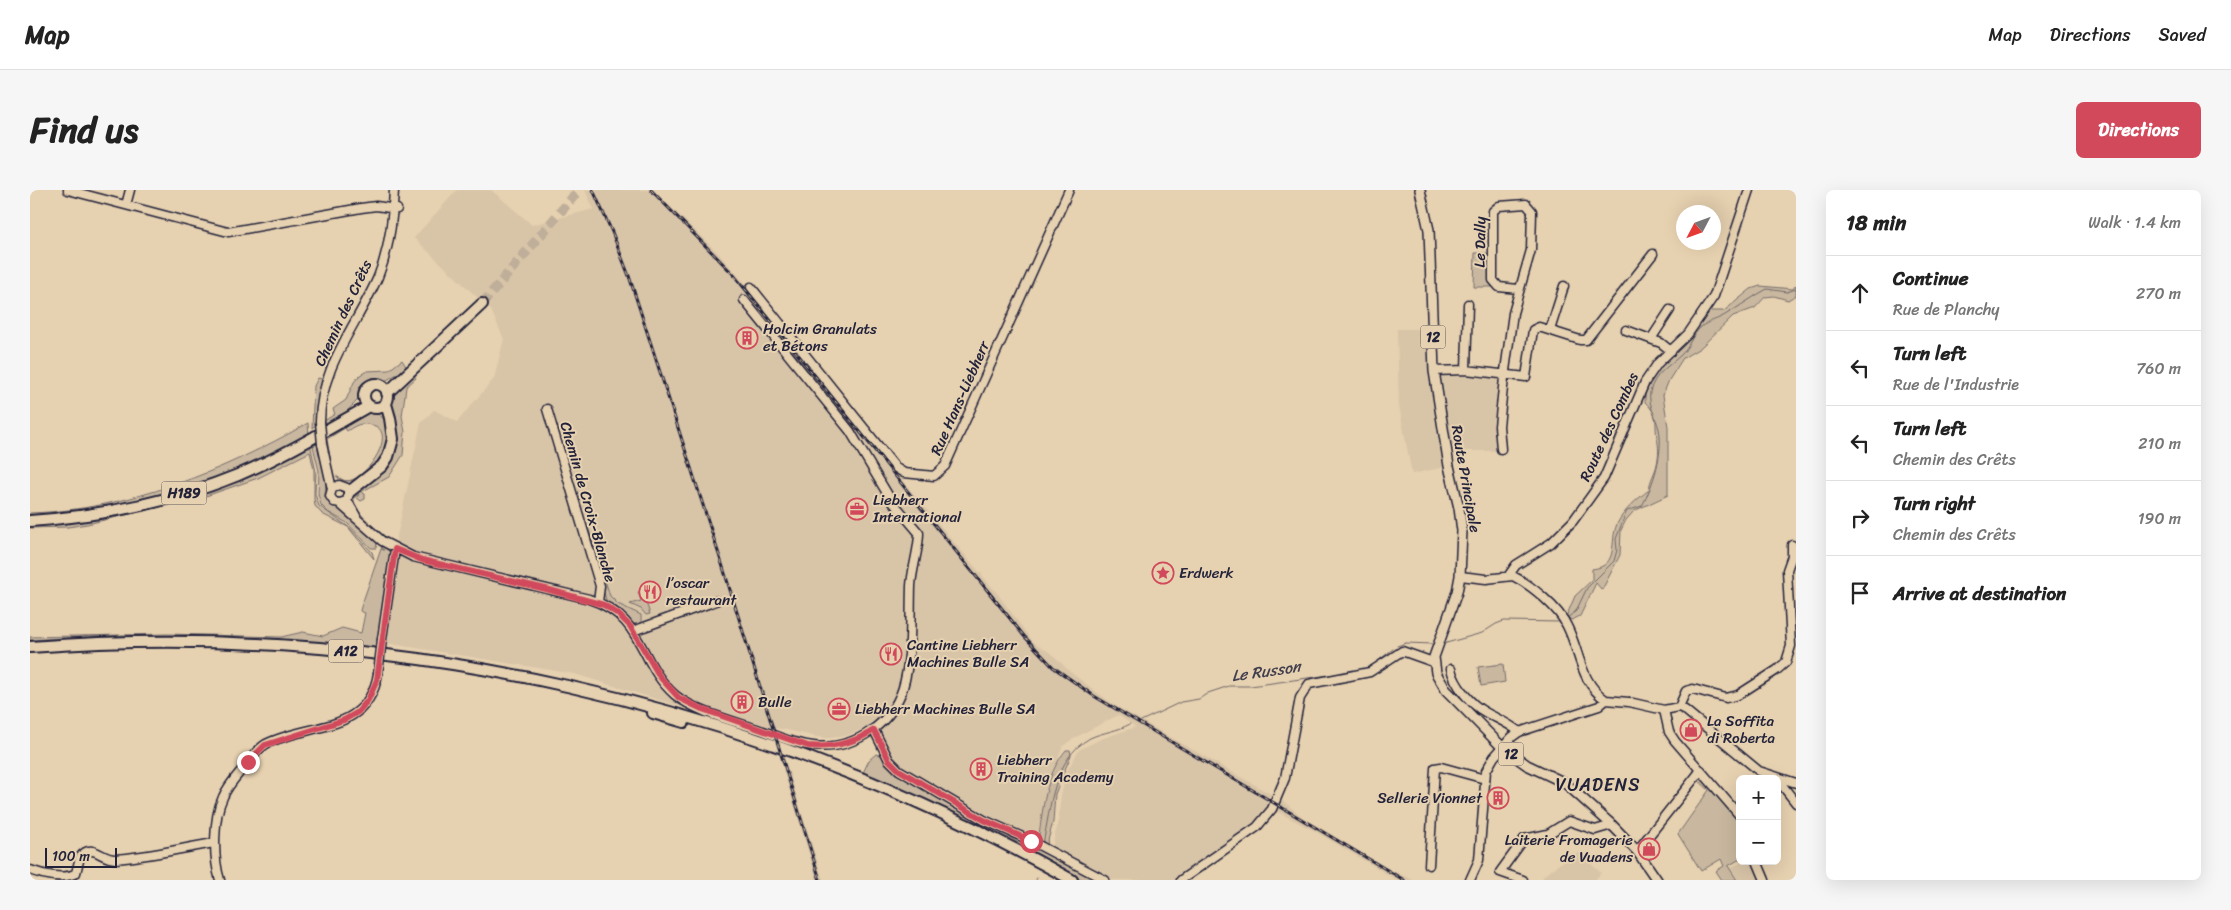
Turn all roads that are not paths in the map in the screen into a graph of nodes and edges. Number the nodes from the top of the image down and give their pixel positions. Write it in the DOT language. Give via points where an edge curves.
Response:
graph roads {
  1 [pos="68,190"];
  2 [pos="130,190"];
  3 [pos="396,190"];
  4 [pos="1069,190"];
  5 [pos="1420,190"];
  6 [pos="1749,190"];
  7 [pos="78,191"];
  8 [pos="126,205"];
  9 [pos="395,208"];
  10 [pos="1653,254"];
  11 [pos="1564,286"];
  12 [pos="751,287"];
  13 [pos="1518,289"];
  14 [pos="744,300"];
  15 [pos="482,304"];
  16 [pos="1468,304"];
  17 [pos="1670,310"];
  18 [pos="1550,330"];
  19 [pos="1626,330"];
  20 [pos="1652,339"];
  21 [pos="1671,351"];
  22 [pos="1466,370"];
  23 [pos="1434,371"];
  24 [pos="1504,375"];
  25 [pos="378,399"];
  26 [pos="547,408"];
  27 [pos="1501,449"];
  28 [pos="342,493"];
  29 [pos="30,521"];
  30 [pos="1792,545"];
  31 [pos="395,549"];
  32 [pos="1460,576"];
  33 [pos="1509,576"];
  34 [pos="716,601"];
  35 [pos="598,602"];
  36 [pos="633,630"];
  37 [pos="30,642"];
  38 [pos="30,647"];
  39 [pos="30,654"];
  40 [pos="1434,662"];
  41 [pos="1451,669"];
  42 [pos="1606,700"];
  43 [pos="656,707"];
  44 [pos="1679,707"];
  45 [pos="1664,710"];
  46 [pos="874,730"];
  47 [pos="1519,732"];
  48 [pos="1503,748"];
  49 [pos="1702,770"];
  50 [pos="1767,775"];
  51 [pos="1781,779"];
  52 [pos="1485,780"];
  53 [pos="1796,783"];
  54 [pos="1796,803"];
  55 [pos="1736,811"];
  56 [pos="1612,824"];
  57 [pos="215,843"];
  58 [pos="1637,851"];
  59 [pos="1759,865"];
  60 [pos="1429,866"];
  61 [pos="30,870"];
  62 [pos="1527,871"];
  63 [pos="220,880"];
  64 [pos="1058,880"];
  65 [pos="1072,880"];
  66 [pos="1105,880"];
  67 [pos="1181,880"];
  68 [pos="1470,880"];
  69 [pos="1524,880"];
  70 [pos="1657,880"];
  71 [pos="1765,880"];
  1 -- 7 [label="street"];
  2 -- 8 [label="street"];
  3 -- 9 [label="street, Chemin des Crêts"];
  4 -- 12 [label="street, Rue Hans-Liebherr" via="948,460 934,476 906,474 898,470"];
  5 -- 23 [label="main road, Route Principale / 12" via="1429,230"];
  6 -- 21 [label="street, Route des Combes" via="1714,296"];
  7 -- 8 [label="street"];
  8 -- 9 [label="street" via="235,232 361,208"];
  9 -- 28 [label="street, Chemin des Crêts, bridge" via="379,274 331,367 322,398 322,444 326,463"];
  10 -- 18 [label="street" via="1586,340"];
  11 -- 18 [label="street"];
  13 -- 13 [label="street, Le Dally" via="1530,250 1532,210 1526,204 1499,206 1493,211 1493,280 1499,287"];
  13 -- 24 [label="street, Le Dally"];
  14 -- 46 [label="street" via="850,431 889,497 919,533 911,583 906,678 894,708"];
  15 -- 25 [label="highway"];
  16 -- 22 [label="street"];
  17 -- 20 [label="street"];
  18 -- 24 [label="street" via="1537,327 1532,332 1526,378"];
  19 -- 20 [label="street"];
  20 -- 21 [label="street"];
  21 -- 33 [label="street, Route des Combes" via="1658,363 1641,388 1604,478 1586,504 1556,540 1516,565"];
  22 -- 23 [label="street"];
  22 -- 24 [label="street"];
  23 -- 32 [label="main road, Route Principale / 12" via="1462,531"];
  24 -- 27 [label="street, Le Dally" via="1499,426"];
  25 -- 28 [label="highway" via="391,425 393,439 388,457 382,466"];
  25 -- 29 [label="highway, H189" via="290,451 212,485 114,510"];
  26 -- 35 [label="street, Chemin de Croix-Blanche" via="600,586"];
  28 -- 31 [label="street, Chemin des Crêts" via="359,521"];
  30 -- 44 [label="street" via="1787,570 1791,646 1786,662 1738,695 1726,698 1693,689 1686,691"];
  31 -- 35 [label="street, Chemin des Crêts" via="422,560"];
  31 -- 57 [label="street, bridge" via="378,674 371,696 354,715 332,725 272,742 259,750 231,783 223,798 218,811"];
  32 -- 33 [label="street" via="1486,579"];
  32 -- 40 [label="main road, Route Principale / 12"];
  33 -- 42 [label="street" via="1554,607 1564,620 1585,676 1595,692"];
  34 -- 36 [label="street"];
  35 -- 36 [label="street, Chemin des Crêts" via="618,614"];
  36 -- 46 [label="street, Chemin des Crêts" via="666,685 679,698 698,708 808,746 844,744"];
  37 -- 43 [label="highway" via="75,638 188,638 289,641 390,650 477,663 580,684"];
  38 -- 43 [label="highway, A12" via="190,642 290,646 399,656 573,686"];
  39 -- 64 [label="highway, A12" via="155,648 302,653 430,667 565,691 693,725 816,766 942,820"];
  40 -- 48 [label="main road, 12" via="1440,683"];
  40 -- 67 [label="street" via="1402,651 1370,672 1309,684 1300,698 1285,778 1272,809 1257,827"];
  41 -- 47 [label="street" via="1458,686 1474,703"];
  42 -- 45 [label="street"];
  42 -- 47 [label="street" via="1599,706"];
  43 -- 65 [label="highway, A12" via="769,742 858,776 961,822"];
  44 -- 45 [label="street"];
  44 -- 50 [label="street"];
  45 -- 49 [label="street" via="1669,732"];
  46 -- 66 [label="street" via="889,760 899,770 984,820"];
  47 -- 48 [label="street"];
  48 -- 52 [label="street" via="1490,763"];
  48 -- 56 [label="main road, 12" via="1527,765 1565,782"];
  49 -- 55 [label="street"];
  49 -- 58 [label="street"];
  51 -- 53 [label="street"];
  51 -- 54 [label="street"];
  52 -- 60 [label="street" via="1435,768"];
  52 -- 68 [label="street" via="1479,860"];
  56 -- 58 [label="main road, 12"];
  56 -- 69 [label="street" via="1595,830 1569,821 1548,834 1524,839 1500,872"];
  57 -- 61 [label="street" via="114,859 88,851 80,857 76,873 69,878"];
  57 -- 63 [label="street"];
  58 -- 70 [label="main road, 12"];
  59 -- 71 [label="street"];
  62 -- 69 [label="street"];
}
